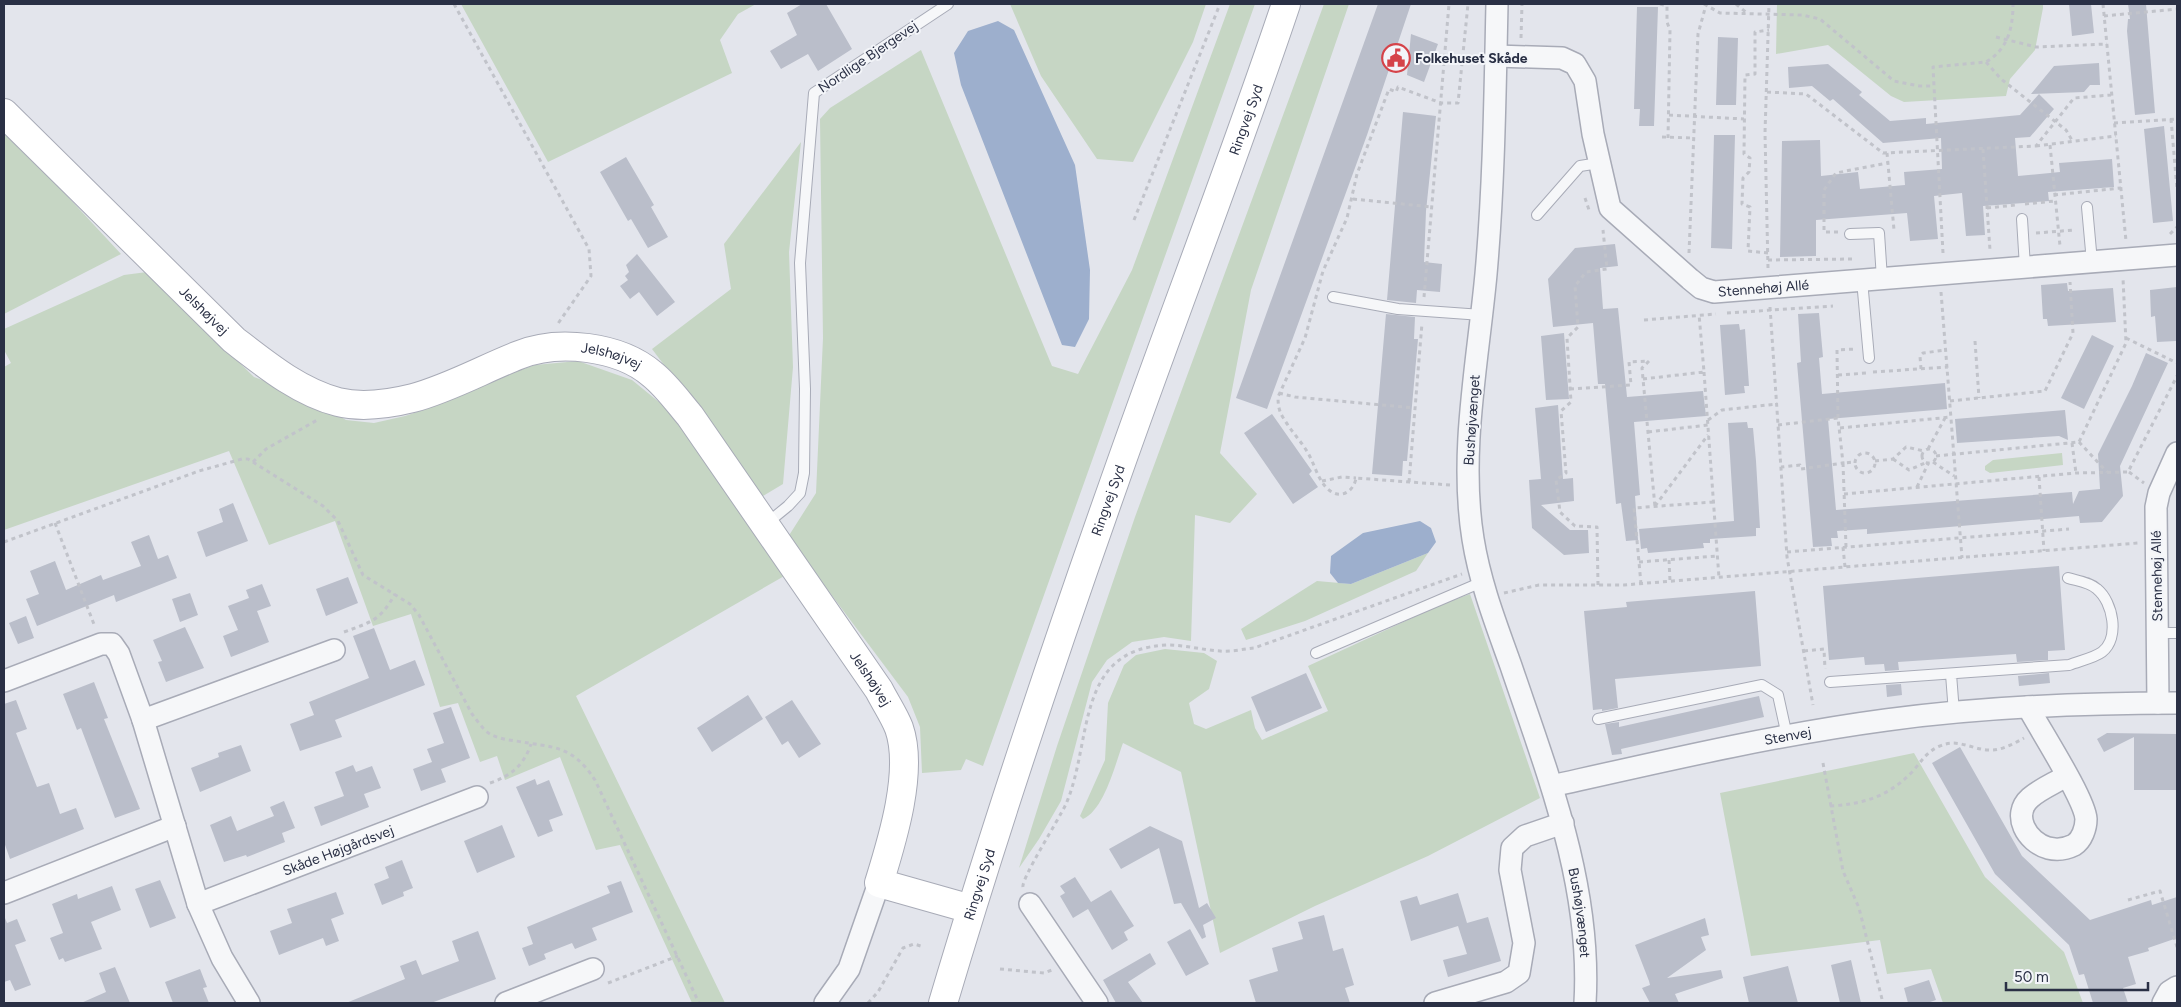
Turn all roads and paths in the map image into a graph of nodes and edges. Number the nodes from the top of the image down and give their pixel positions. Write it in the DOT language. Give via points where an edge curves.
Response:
graph roads {
  1 [pos="454,4"];
  2 [pos="948,4"];
  3 [pos="1220,4"];
  4 [pos="1286,4"];
  5 [pos="1449,4"];
  6 [pos="1468,4"];
  7 [pos="1497,4"];
  8 [pos="1522,4"];
  9 [pos="1662,4"];
  10 [pos="1705,4"];
  11 [pos="1736,4"];
  12 [pos="1769,4"];
  13 [pos="2013,4"];
  14 [pos="2103,4"];
  15 [pos="2177,9"];
  16 [pos="1747,13"];
  17 [pos="1769,14"];
  18 [pos="2104,16"];
  19 [pos="1769,30"];
  20 [pos="1996,36"];
  21 [pos="2008,40"];
  22 [pos="2107,44"];
  23 [pos="1496,56"];
  24 [pos="1520,57"];
  25 [pos="1986,62"];
  26 [pos="1933,86"];
  27 [pos="1766,92"];
  28 [pos="2111,95"];
  29 [pos="1441,103"];
  30 [pos="4,113"];
  31 [pos="1669,115"];
  32 [pos="1694,117"];
  33 [pos="1744,119"];
  34 [pos="2171,119"];
  35 [pos="2177,119"];
  36 [pos="2054,123"];
  37 [pos="2114,123"];
  38 [pos="2116,136"];
  39 [pos="1662,138"];
  40 [pos="1668,138"];
  41 [pos="1694,138"];
  42 [pos="2073,142"];
  43 [pos="2050,145"];
  44 [pos="2036,146"];
  45 [pos="1983,149"];
  46 [pos="1936,151"];
  47 [pos="1887,153"];
  48 [pos="1888,163"];
  49 [pos="1590,165"];
  50 [pos="2177,188"];
  51 [pos="1352,199"];
  52 [pos="1432,207"];
  53 [pos="2087,208"];
  54 [pos="1537,215"];
  55 [pos="1593,218"];
  56 [pos="2022,218"];
  57 [pos="1134,220"];
  58 [pos="1598,224"];
  59 [pos="2089,229"];
  60 [pos="2058,231"];
  61 [pos="1839,232"];
  62 [pos="1850,234"];
  63 [pos="2023,234"];
  64 [pos="1895,238"];
  65 [pos="1990,250"];
  66 [pos="1768,252"];
  67 [pos="2177,255"];
  68 [pos="2124,259"];
  69 [pos="2092,262"];
  70 [pos="1941,264"];
  71 [pos="2065,264"];
  72 [pos="2025,267"];
  73 [pos="1688,278"];
  74 [pos="1872,279"];
  75 [pos="1768,288"];
  76 [pos="1333,297"];
  77 [pos="1833,306"];
  78 [pos="1423,311"];
  79 [pos="1770,311"];
  80 [pos="1698,314"];
  81 [pos="1482,315"];
  82 [pos="1644,320"];
  83 [pos="2125,338"];
  84 [pos="1974,341"];
  85 [pos="560,346"];
  86 [pos="1946,350"];
  87 [pos="1868,353"];
  88 [pos="2177,363"];
  89 [pos="1948,367"];
  90 [pos="1921,369"];
  91 [pos="1704,372"];
  92 [pos="1838,375"];
  93 [pos="2177,376"];
  94 [pos="1643,379"];
  95 [pos="1570,388"];
  96 [pos="1280,393"];
  97 [pos="1979,398"];
  98 [pos="1950,401"];
  99 [pos="338,402"];
  100 [pos="1777,404"];
  101 [pos="1416,408"];
  102 [pos="1951,417"];
  103 [pos="1838,418"];
  104 [pos="1945,418"];
  105 [pos="1707,423"];
  106 [pos="1778,425"];
  107 [pos="1840,428"];
  108 [pos="1648,432"];
  109 [pos="1708,434"];
  110 [pos="2079,442"];
  111 [pos="2072,443"];
  112 [pos="1926,450"];
  113 [pos="2177,453"];
  114 [pos="1954,455"];
  115 [pos="1936,456"];
  116 [pos="1893,459"];
  117 [pos="253,462"];
  118 [pos="1854,462"];
  119 [pos="1875,462"];
  120 [pos="1934,462"];
  121 [pos="1843,463"];
  122 [pos="1927,463"];
  123 [pos="1781,468"];
  124 [pos="2076,473"];
  125 [pos="2107,473"];
  126 [pos="1955,476"];
  127 [pos="2038,477"];
  128 [pos="1356,478"];
  129 [pos="1322,481"];
  130 [pos="1409,482"];
  131 [pos="1956,484"];
  132 [pos="1448,485"];
  133 [pos="1917,488"];
  134 [pos="1844,494"];
  135 [pos="1713,502"];
  136 [pos="1655,507"];
  137 [pos="55,523"];
  138 [pos="765,525"];
  139 [pos="2069,529"];
  140 [pos="2042,531"];
  141 [pos="1959,538"];
  142 [pos="4,542"];
  143 [pos="2156,542"];
  144 [pos="1845,547"];
  145 [pos="2044,551"];
  146 [pos="1787,552"];
  147 [pos="1717,556"];
  148 [pos="1962,558"];
  149 [pos="1669,560"];
  150 [pos="1639,562"];
  151 [pos="1845,567"];
  152 [pos="1790,572"];
  153 [pos="1719,578"];
  154 [pos="2068,578"];
  155 [pos="1670,582"];
  156 [pos="1483,583"];
  157 [pos="1641,584"];
  158 [pos="1598,585"];
  159 [pos="395,594"];
  160 [pos="2167,633"];
  161 [pos="101,644"];
  162 [pos="334,650"];
  163 [pos="1804,650"];
  164 [pos="1316,653"];
  165 [pos="1950,674"];
  166 [pos="4,681"];
  167 [pos="1830,682"];
  168 [pos="2168,703"];
  169 [pos="1814,706"];
  170 [pos="2028,707"];
  171 [pos="1954,713"];
  172 [pos="1598,719"];
  173 [pos="143,720"];
  174 [pos="2040,728"];
  175 [pos="1786,736"];
  176 [pos="531,744"];
  177 [pos="1823,763"];
  178 [pos="2066,776"];
  179 [pos="1552,786"];
  180 [pos="477,797"];
  181 [pos="1830,806"];
  182 [pos="1563,823"];
  183 [pos="175,826"];
  184 [pos="1031,866"];
  185 [pos="879,883"];
  186 [pos="4,893"];
  187 [pos="2128,900"];
  188 [pos="198,904"];
  189 [pos="1030,904"];
  190 [pos="971,909"];
  191 [pos="924,947"];
  192 [pos="2177,947"];
  193 [pos="678,956"];
  194 [pos="1069,963"];
  195 [pos="593,969"];
  196 [pos="1000,969"];
  197 [pos="2177,987"];
  198 [pos="249,1003"];
  199 [pos="506,1003"];
  200 [pos="700,1003"];
  201 [pos="825,1003"];
  202 [pos="868,1003"];
  203 [pos="944,1003"];
  204 [pos="1097,1003"];
  205 [pos="1435,1003"];
  206 [pos="1585,1003"];
  207 [pos="1883,1003"];
  208 [pos="2163,1003"];
  1 -- 85 [label="path" via="589,249 591,276 557,324"];
  2 -- 138 [label="lane, Nordlige Bjergevej" via="814,93 800,263 805,389 804,473 800,492"];
  3 -- 57 [label="path"];
  4 -- 190 [label="street, Ringvej Syd" via="1260,84 1114,482"];
  5 -- 29 [label="path"];
  6 -- 29 [label="path" via="1458,103"];
  7 -- 23 [label="street, Bushøjvænget"];
  8 -- 24 [label="path"];
  9 -- 31 [label="path" via="1667,6 1670,30"];
  10 -- 16 [label="path" via="1720,13"];
  10 -- 32 [label="path" via="1698,34"];
  11 -- 16 [label="path"];
  12 -- 17 [label="path"];
  13 -- 21 [label="path"];
  14 -- 18 [label="path"];
  15 -- 18 [label="path"];
  16 -- 17 [label="path"];
  17 -- 19 [label="path"];
  17 -- 26 [label="path" via="1820,19 1894,80"];
  18 -- 22 [label="path"];
  19 -- 27 [label="path"];
  19 -- 33 [label="path" via="1756,32 1755,74 1745,75"];
  20 -- 21 [label="path"];
  21 -- 22 [label="path" via="2036,47"];
  21 -- 25 [label="path"];
  22 -- 28 [label="path"];
  23 -- 24 [label="street, Stennehøj Allé"];
  23 -- 81 [label="street, Bushøjvænget" via="1491,201"];
  24 -- 49 [label="street, Stennehøj Allé" via="1562,58 1570,60 1579,69 1585,81"];
  25 -- 26 [label="path" via="1932,67"];
  25 -- 36 [label="path" via="2001,79"];
  26 -- 46 [label="path"];
  27 -- 47 [label="path" via="1806,94 1883,154"];
  27 -- 66 [label="path"];
  28 -- 36 [label="path" via="2074,98"];
  28 -- 37 [label="path"];
  29 -- 51 [label="path" via="1398,87 1396,92 1389,89 1357,174"];
  29 -- 52 [label="path"];
  30 -- 99 [label="street, Jelshøjvej" via="234,340 268,367"];
  31 -- 32 [label="path"];
  31 -- 40 [label="path"];
  32 -- 33 [label="path"];
  32 -- 41 [label="path"];
  33 -- 66 [label="path" via="1744,154 1750,158 1749,172 1743,178 1742,204 1750,207 1748,251"];
  34 -- 35 [label="path"];
  34 -- 37 [label="path"];
  34 -- 50 [label="path"];
  36 -- 42 [label="path" via="2066,130"];
  36 -- 44 [label="path"];
  37 -- 38 [label="path"];
  38 -- 42 [label="path"];
  38 -- 68 [label="path"];
  39 -- 40 [label="path"];
  40 -- 41 [label="path"];
  41 -- 73 [label="path"];
  42 -- 43 [label="path"];
  43 -- 44 [label="path"];
  43 -- 60 [label="path"];
  44 -- 45 [label="path"];
  45 -- 46 [label="path"];
  45 -- 65 [label="path"];
  46 -- 47 [label="path"];
  46 -- 70 [label="path"];
  47 -- 48 [label="path"];
  48 -- 61 [label="path" via="1836,173 1824,190 1824,232"];
  48 -- 64 [label="path"];
  49 -- 54 [label="lane"];
  49 -- 55 [label="path" via="1588,211"];
  49 -- 73 [label="street, Stennehøj Allé" via="1610,208"];
  51 -- 52 [label="path"];
  51 -- 96 [label="path" via="1348,218 1323,271 1305,338"];
  52 -- 78 [label="path"];
  53 -- 59 [label="lane"];
  56 -- 63 [label="lane"];
  58 -- 95 [label="path" via="1604,231 1607,269 1586,272 1574,286 1578,327 1567,338"];
  59 -- 60 [label="path"];
  59 -- 69 [label="lane"];
  60 -- 63 [label="path"];
  60 -- 71 [label="path"];
  62 -- 74 [label="lane" via="1879,233"];
  63 -- 72 [label="lane"];
  66 -- 75 [label="path"];
  67 -- 68 [label="street, Stennehøj Allé"];
  68 -- 69 [label="street, Stennehøj Allé"];
  68 -- 83 [label="path"];
  69 -- 71 [label="street, Stennehøj Allé"];
  70 -- 72 [label="street, Stennehøj Allé"];
  70 -- 74 [label="street, Stennehøj Allé"];
  70 -- 86 [label="path"];
  71 -- 72 [label="street, Stennehøj Allé"];
  71 -- 97 [label="path" via="2073,333 2045,391"];
  73 -- 75 [label="street, Stennehøj Allé" via="1701,288 1714,292"];
  74 -- 75 [label="street, Stennehøj Allé"];
  74 -- 87 [label="lane"];
  75 -- 79 [label="path"];
  76 -- 78 [label="lane"];
  77 -- 79 [label="path"];
  78 -- 81 [label="lane"];
  78 -- 101 [label="path"];
  79 -- 80 [label="path"];
  79 -- 100 [label="path"];
  80 -- 82 [label="path"];
  80 -- 91 [label="path"];
  81 -- 156 [label="street, Bushøjvænget" via="1470,426 1468,485 1473,541"];
  83 -- 88 [label="path"];
  83 -- 110 [label="path" via="2126,343"];
  84 -- 97 [label="path"];
  85 -- 99 [label="street, Jelshøjvej" via="520,354 427,394 397,402 366,405"];
  85 -- 138 [label="street, Jelshøjvej" via="609,352 650,372 690,416"];
  86 -- 89 [label="path"];
  86 -- 90 [label="path" via="1922,353"];
  87 -- 92 [label="path" via="1837,350"];
  89 -- 90 [label="path"];
  89 -- 98 [label="path"];
  90 -- 92 [label="path"];
  91 -- 94 [label="path"];
  91 -- 105 [label="path"];
  92 -- 103 [label="path"];
  93 -- 125 [label="path" via="2128,472"];
  94 -- 95 [label="path" via="1642,368 1649,361 1629,362 1631,385"];
  94 -- 108 [label="path"];
  95 -- 158 [label="path" via="1571,402 1561,411 1566,473 1556,480 1560,512 1575,526 1596,527"];
  96 -- 101 [label="path" via="1296,398"];
  96 -- 129 [label="path" via="1278,406 1283,419 1308,454"];
  97 -- 98 [label="path"];
  98 -- 102 [label="path"];
  99 -- 117 [label="path" via="327,414 266,449"];
  100 -- 105 [label="path" via="1722,410"];
  100 -- 106 [label="path"];
  101 -- 130 [label="path"];
  102 -- 104 [label="path"];
  102 -- 114 [label="path"];
  103 -- 106 [label="path"];
  103 -- 107 [label="path"];
  104 -- 107 [label="path"];
  104 -- 112 [label="path"];
  105 -- 108 [label="path"];
  105 -- 109 [label="path"];
  106 -- 123 [label="path"];
  107 -- 121 [label="path"];
  108 -- 136 [label="path"];
  109 -- 135 [label="path"];
  109 -- 136 [label="path"];
  110 -- 111 [label="path"];
  110 -- 125 [label="path"];
  111 -- 114 [label="path"];
  111 -- 124 [label="path"];
  112 -- 115 [label="path" via="1933,450"];
  112 -- 116 [label="path" via="1906,447"];
  112 -- 122 [label="path" via="1921,457"];
  113 -- 143 [label="street, Stennehøj Allé" via="2159,493"];
  114 -- 115 [label="path"];
  114 -- 126 [label="path"];
  115 -- 120 [label="path"];
  116 -- 119 [label="path"];
  116 -- 122 [label="path" via="1909,470"];
  117 -- 137 [label="path" via="242,459 198,471"];
  117 -- 159 [label="path" via="323,506 338,521 362,575"];
  118 -- 119 [label="path" via="1863,452 1872,455"];
  118 -- 119 [label="path" via="1857,469 1865,473 1872,470"];
  118 -- 121 [label="path"];
  120 -- 122 [label="path"];
  120 -- 126 [label="path"];
  121 -- 123 [label="path" via="1801,469 1800,465"];
  121 -- 134 [label="path"];
  122 -- 133 [label="path"];
  123 -- 146 [label="path"];
  124 -- 125 [label="path"];
  124 -- 127 [label="path"];
  126 -- 131 [label="path"];
  127 -- 131 [label="path"];
  127 -- 140 [label="path"];
  128 -- 129 [label="path"];
  128 -- 129 [label="path" via="1352,490 1338,495 1330,492"];
  128 -- 130 [label="path"];
  130 -- 132 [label="path"];
  131 -- 133 [label="path"];
  131 -- 141 [label="path"];
  133 -- 134 [label="path"];
  134 -- 144 [label="path"];
  135 -- 136 [label="path"];
  135 -- 147 [label="path"];
  136 -- 150 [label="path" via="1634,508"];
  137 -- 142 [label="path"];
  137 -- 161 [label="path"];
  138 -- 185 [label="street, Jelshøjvej" via="879,690 899,728 903,759 901,801"];
  139 -- 140 [label="path"];
  140 -- 141 [label="path"];
  140 -- 145 [label="path"];
  141 -- 144 [label="path"];
  141 -- 148 [label="path"];
  143 -- 145 [label="path"];
  143 -- 160 [label="street, Stennehøj Allé"];
  144 -- 146 [label="path"];
  144 -- 151 [label="path"];
  145 -- 148 [label="path"];
  146 -- 152 [label="path"];
  147 -- 149 [label="path"];
  147 -- 153 [label="path"];
  148 -- 151 [label="path"];
  149 -- 150 [label="path"];
  149 -- 155 [label="path"];
  150 -- 157 [label="path"];
  151 -- 152 [label="path"];
  152 -- 153 [label="path"];
  152 -- 163 [label="path"];
  153 -- 155 [label="path"];
  154 -- 165 [label="lane" via="2096,588 2108,604 2114,629 2102,652 2069,665"];
  155 -- 157 [label="path"];
  156 -- 158 [label="path"];
  156 -- 164 [label="lane"];
  156 -- 179 [label="street, Bushøjvænget"];
  156 -- 184 [label="path" via="1457,574 1254,648 1223,652 1161,646 1137,649 1112,664 1097,686 1067,802"];
  157 -- 158 [label="path"];
  159 -- 162 [label="path" via="376,620 336,636"];
  159 -- 176 [label="path" via="419,615 482,727 489,734"];
  160 -- 168 [label="street, Stennehøj Allé"];
  161 -- 166 [label="street"];
  161 -- 173 [label="street" via="112,644 119,654"];
  162 -- 173 [label="street"];
  163 -- 167 [label="path" via="1824,649 1826,676"];
  163 -- 169 [label="path"];
  165 -- 167 [label="lane"];
  165 -- 171 [label="lane"];
  168 -- 170 [label="street, Stenvej"];
  170 -- 171 [label="street, Stenvej"];
  170 -- 174 [label="street"];
  171 -- 175 [label="street, Stenvej"];
  172 -- 175 [label="lane" via="1762,685 1778,696"];
  173 -- 183 [label="street"];
  174 -- 178 [label="street"];
  174 -- 181 [label="path" via="1998,750 1963,743 1939,746 1922,758 1889,792 1863,803"];
  175 -- 179 [label="street, Stenvej"];
  176 -- 180 [label="path" via="516,770 506,778 474,789"];
  176 -- 193 [label="path" via="560,749 581,760 588,769"];
  177 -- 181 [label="path"];
  179 -- 182 [label="street, Bushøjvænget"];
  180 -- 188 [label="street, Skåde Højgårdsvej"];
  181 -- 207 [label="path" via="1843,871 1859,908"];
  182 -- 205 [label="street" via="1525,836 1512,848 1510,870 1524,943 1518,973 1506,982"];
  182 -- 206 [label="street, Bushøjvænget" via="1585,953"];
  183 -- 186 [label="street"];
  183 -- 188 [label="street"];
  185 -- 190 [label="street"];
  185 -- 201 [label="street" via="849,969"];
  187 -- 192 [label="path" via="2160,891"];
  188 -- 198 [label="street" via="222,958"];
  189 -- 194 [label="street"];
  190 -- 203 [label="street, Ringvej Syd"];
  191 -- 202 [label="path" via="914,944 903,948 878,992"];
  193 -- 195 [label="path" via="600,986"];
  193 -- 200 [label="path"];
  194 -- 196 [label="path" via="1044,973"];
  194 -- 204 [label="street"];
  195 -- 199 [label="street"];
  197 -- 208 [label="street" via="2169,992"];
}
